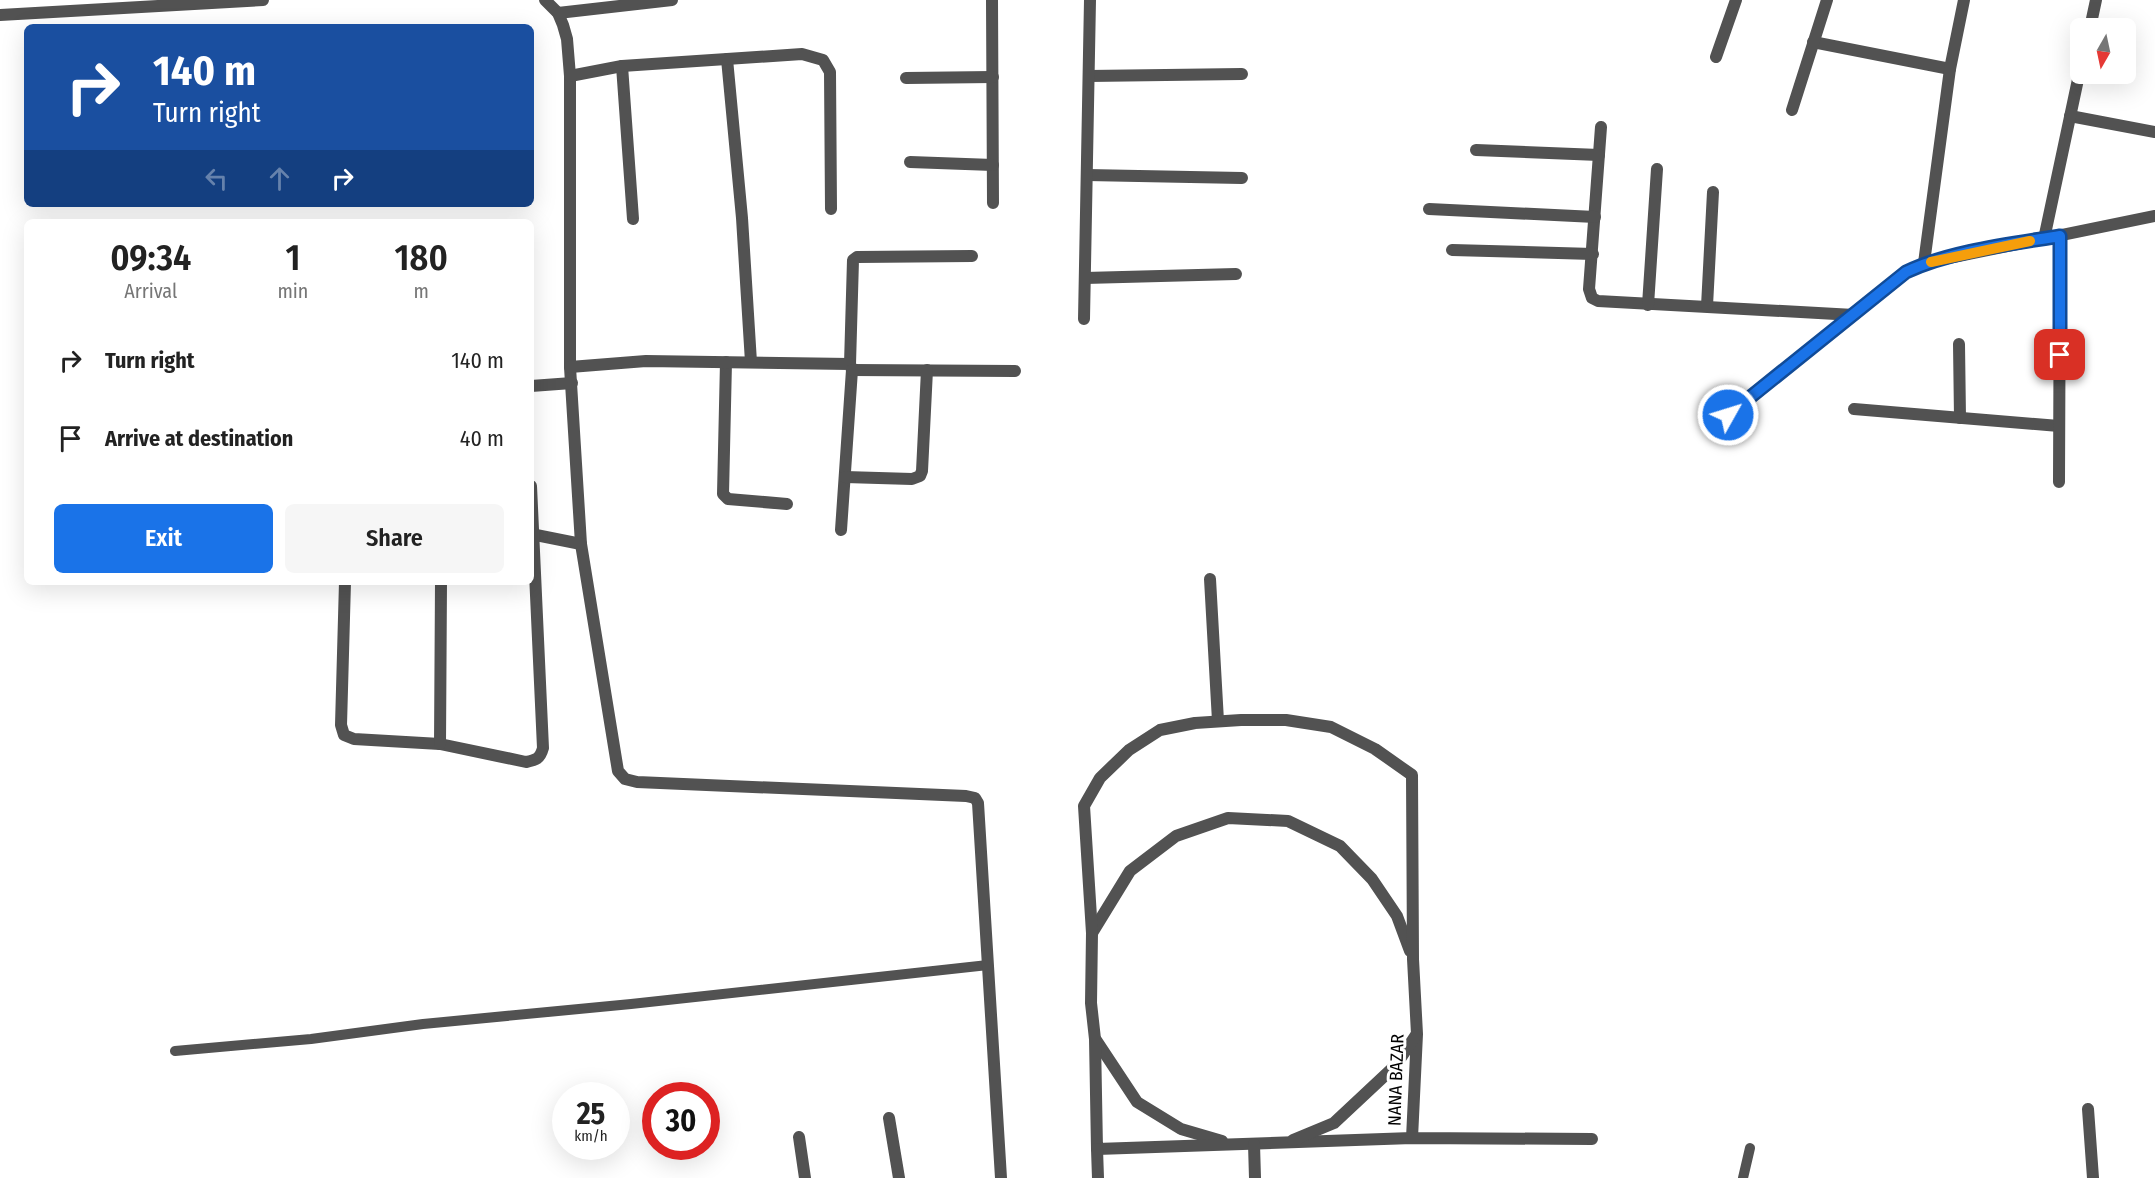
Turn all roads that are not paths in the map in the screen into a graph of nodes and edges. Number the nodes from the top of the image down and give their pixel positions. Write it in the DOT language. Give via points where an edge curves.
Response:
graph roads {
  1 [pos="263,0"];
  2 [pos="545,0"];
  3 [pos="672,0"];
  4 [pos="992,0"];
  5 [pos="1090,0"];
  6 [pos="1736,0"];
  7 [pos="1827,0"];
  8 [pos="1964,0"];
  9 [pos="2096,0"];
  10 [pos="558,13"];
  11 [pos="0,15"];
  12 [pos="2092,18"];
  13 [pos="1813,42"];
  14 [pos="1716,57"];
  15 [pos="727,59"];
  16 [pos="622,66"];
  17 [pos="1950,69"];
  18 [pos="1242,74"];
  19 [pos="570,76"];
  20 [pos="1089,76"];
  21 [pos="993,77"];
  22 [pos="906,78"];
  23 [pos="2077,84"];
  24 [pos="1792,110"];
  25 [pos="2070,116"];
  26 [pos="1601,127"];
  27 [pos="2155,132"];
  28 [pos="1476,150"];
  29 [pos="1599,155"];
  30 [pos="910,162"];
  31 [pos="993,165"];
  32 [pos="1657,169"];
  33 [pos="1087,175"];
  34 [pos="1242,178"];
  35 [pos="1713,192"];
  36 [pos="993,203"];
  37 [pos="831,209"];
  38 [pos="1429,209"];
  39 [pos="2155,216"];
  40 [pos="1595,217"];
  41 [pos="633,219"];
  42 [pos="2060,236"];
  43 [pos="2044,239"];
  44 [pos="1452,249"];
  45 [pos="1593,254"];
  46 [pos="972,256"];
  47 [pos="1924,263"];
  48 [pos="1236,274"];
  49 [pos="1085,278"];
  50 [pos="1648,305"];
  51 [pos="1707,306"];
  52 [pos="1854,315"];
  53 [pos="1084,319"];
  54 [pos="1959,344"];
  55 [pos="726,362"];
  56 [pos="752,362"];
  57 [pos="570,367"];
  58 [pos="851,367"];
  59 [pos="927,370"];
  60 [pos="1015,371"];
  61 [pos="572,383"];
  62 [pos="534,386"];
  63 [pos="1854,409"];
  64 [pos="1728,415"];
  65 [pos="1960,418"];
  66 [pos="2059,426"];
  67 [pos="845,477"];
  68 [pos="2059,482"];
  69 [pos="788,504"];
  70 [pos="841,530"];
  71 [pos="534,535"];
  72 [pos="581,544"];
  73 [pos="534,556"];
  74 [pos="1210,579"];
  75 [pos="345,585"];
  76 [pos="441,585"];
  77 [pos="1218,721"];
  78 [pos="440,744"];
  79 [pos="1092,933"];
  80 [pos="1413,959"];
  81 [pos="988,965"];
  82 [pos="1417,1034"];
  83 [pos="1095,1039"];
  84 [pos="175,1052"];
  85 [pos="2088,1109"];
  86 [pos="889,1118"];
  87 [pos="799,1137"];
  88 [pos="1412,1138"];
  89 [pos="1592,1138"];
  90 [pos="1285,1143"];
  91 [pos="1232,1144"];
  92 [pos="1254,1144"];
  93 [pos="1750,1148"];
  94 [pos="1097,1149"];
  95 [pos="805,1178"];
  96 [pos="899,1178"];
  97 [pos="1001,1178"];
  98 [pos="1098,1178"];
  99 [pos="1255,1178"];
  100 [pos="1743,1178"];
  101 [pos="2093,1178"];
  1 -- 11 [label="street"];
  2 -- 10 [label="street"];
  3 -- 10 [label="street"];
  4 -- 21 [label="street"];
  5 -- 20 [label="street"];
  6 -- 14 [label="street"];
  7 -- 13 [label="street"];
  8 -- 17 [label="street"];
  9 -- 12 [label="street"];
  10 -- 19 [label="street" via="567,39"];
  13 -- 17 [label="street"];
  13 -- 24 [label="street"];
  15 -- 16 [label="street"];
  15 -- 37 [label="street" via="802,54 823,60 830,72"];
  15 -- 56 [label="street"];
  16 -- 19 [label="street"];
  16 -- 41 [label="street"];
  17 -- 47 [label="street"];
  18 -- 20 [label="street"];
  19 -- 57 [label="street"];
  20 -- 33 [label="street"];
  21 -- 22 [label="street"];
  21 -- 31 [label="street"];
  23 -- 25 [label="street"];
  25 -- 27 [label="street"];
  25 -- 43 [label="street"];
  26 -- 29 [label="street"];
  28 -- 29 [label="street"];
  29 -- 40 [label="street"];
  30 -- 31 [label="street"];
  31 -- 36 [label="street"];
  32 -- 50 [label="street"];
  33 -- 34 [label="street"];
  33 -- 49 [label="street"];
  35 -- 51 [label="street"];
  38 -- 40 [label="street"];
  39 -- 42 [label="street"];
  40 -- 45 [label="street"];
  42 -- 43 [label="street"];
  42 -- 66 [label="street"];
  43 -- 47 [label="street"];
  44 -- 45 [label="street"];
  45 -- 50 [label="street" via="1589,289 1592,298"];
  46 -- 58 [label="street" via="857,257"];
  47 -- 52 [label="street" via="1906,272"];
  48 -- 49 [label="street"];
  49 -- 53 [label="street"];
  50 -- 51 [label="street"];
  51 -- 52 [label="street"];
  52 -- 64 [label="street"];
  54 -- 65 [label="street"];
  55 -- 56 [label="street"];
  55 -- 57 [label="street" via="646,361"];
  55 -- 69 [label="street" via="723,494 728,499"];
  56 -- 58 [label="street"];
  57 -- 61 [label="street"];
  58 -- 59 [label="street"];
  58 -- 67 [label="street"];
  59 -- 60 [label="street"];
  59 -- 67 [label="street" via="920,476"];
  61 -- 62 [label="street"];
  61 -- 72 [label="street"];
  63 -- 65 [label="street"];
  65 -- 66 [label="street"];
  66 -- 68 [label="street"];
  67 -- 70 [label="street"];
  71 -- 72 [label="street"];
  72 -- 81 [label="street" via="618,771 637,782 975,798"];
  73 -- 78 [label="street" via="541,755 526,762"];
  74 -- 77 [label="street"];
  75 -- 78 [label="street" via="341,725 344,735 354,739"];
  76 -- 78 [label="street"];
  77 -- 79 [label="street, NANA BAZAR" via="1160,730 1130,750 1100,778 1084,806"];
  77 -- 80 [label="street, NANA BAZAR" via="1286,720 1331,727 1375,749 1412,775"];
  79 -- 80 [label="street" via="1130,871 1176,836 1228,818 1288,821 1340,846 1372,879 1397,916"];
  79 -- 83 [label="street, NANA BAZAR"];
  80 -- 82 [label="street, NANA BAZAR"];
  81 -- 84 [label="lane"];
  81 -- 97 [label="street"];
  82 -- 88 [label="street, NANA BAZAR"];
  82 -- 90 [label="street" via="1396,1065 1334,1123"];
  83 -- 91 [label="street" via="1137,1102 1181,1129"];
  83 -- 94 [label="street, NANA BAZAR"];
  85 -- 101 [label="street"];
  86 -- 96 [label="street"];
  87 -- 95 [label="street"];
  88 -- 89 [label="street"];
  88 -- 90 [label="street, NANA BAZAR"];
  90 -- 92 [label="street, NANA BAZAR"];
  91 -- 92 [label="street, NANA BAZAR"];
  91 -- 94 [label="street, NANA BAZAR"];
  92 -- 99 [label="street"];
  93 -- 100 [label="lane"];
  94 -- 98 [label="street"];
}
